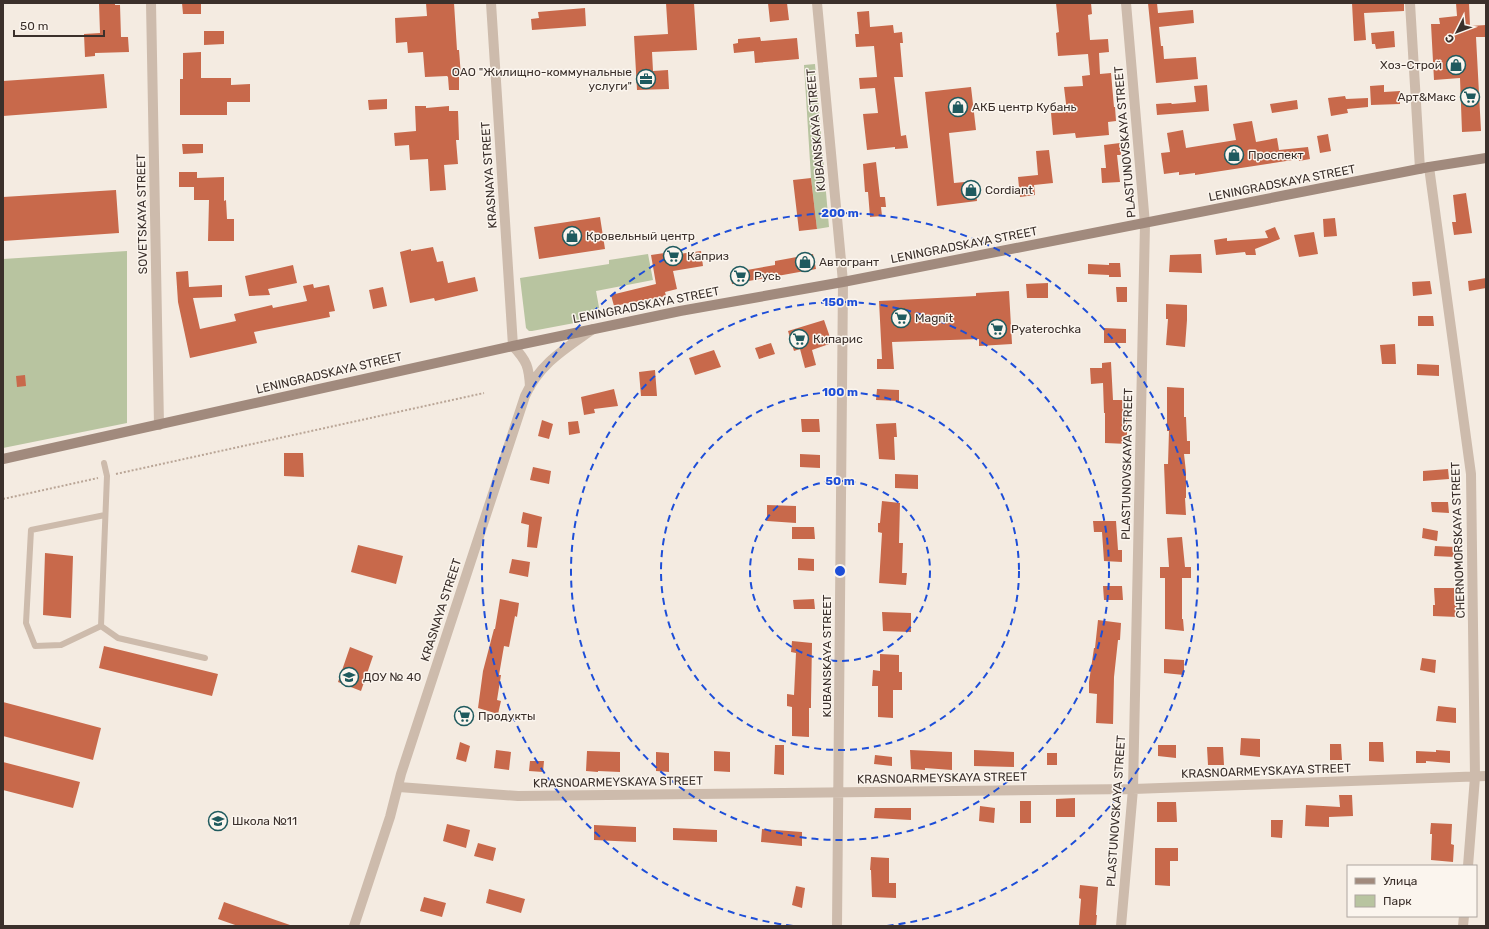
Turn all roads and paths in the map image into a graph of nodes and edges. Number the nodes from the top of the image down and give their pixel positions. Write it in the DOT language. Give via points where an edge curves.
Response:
graph roads {
  1 [pos="152,3"];
  2 [pos="491,3"];
  3 [pos="817,3"];
  4 [pos="1126,3"];
  5 [pos="1410,3"];
  6 [pos="1486,158"];
  7 [pos="1425,168"];
  8 [pos="1145,224"];
  9 [pos="843,282"];
  10 [pos="594,329"];
  11 [pos="513,346"];
  12 [pos="530,387"];
  13 [pos="484,393"];
  14 [pos="159,425"];
  15 [pos="3,459"];
  16 [pos="104,463"];
  17 [pos="106,476"];
  18 [pos="3,498"];
  19 [pos="105,514"];
  20 [pos="101,626"];
  21 [pos="205,658"];
  22 [pos="1486,776"];
  23 [pos="1475,777"];
  24 [pos="399,787"];
  25 [pos="1133,789"];
  26 [pos="839,793"];
  27 [pos="1468,865"];
  28 [pos="354,926"];
  29 [pos="837,926"];
  30 [pos="1121,926"];
  1 -- 14 [label="street, SOVETSKAYA STREET"];
  2 -- 11 [label="street, KRASNAYA STREET"];
  3 -- 9 [label="street, KUBANSKAYA STREET"];
  4 -- 8 [label="street, PLASTUNOVSKAYA STREET"];
  5 -- 7 [label="street, CHERNOMORSKAYA STREET"];
  6 -- 7 [label="main road, LENINGRADSKAYA STREET"];
  7 -- 8 [label="main road, LENINGRADSKAYA STREET"];
  7 -- 23 [label="street, CHERNOMORSKAYA STREET" via="1471,474"];
  8 -- 9 [label="main road, LENINGRADSKAYA STREET"];
  8 -- 25 [label="street, PLASTUNOVSKAYA STREET"];
  9 -- 10 [label="main road, LENINGRADSKAYA STREET"];
  9 -- 26 [label="street, KUBANSKAYA STREET"];
  10 -- 11 [label="main road, LENINGRADSKAYA STREET"];
  10 -- 12 [label="street, KRASNAYA STREET" via="548,362"];
  11 -- 12 [label="street" via="526,362 530,372"];
  11 -- 14 [label="main road, LENINGRADSKAYA STREET"];
  12 -- 24 [label="street, KRASNAYA STREET" via="401,774"];
  13 -- 17 [label="path"];
  14 -- 15 [label="main road, LENINGRADSKAYA STREET"];
  16 -- 17 [label="lane"];
  17 -- 18 [label="path"];
  17 -- 19 [label="lane"];
  19 -- 20 [label="lane"];
  19 -- 20 [label="lane" via="31,530 26,623 35,646 61,645"];
  20 -- 21 [label="lane" via="118,638"];
  22 -- 23 [label="street, KRASNOARMEYSKAYA STREET"];
  23 -- 25 [label="street, KRASNOARMEYSKAYA STREET"];
  23 -- 27 [label="street, CHERNOMORSKAYA STREET"];
  24 -- 26 [label="street, KRASNOARMEYSKAYA STREET" via="518,796"];
  24 -- 28 [label="street, KRASNAYA STREET"];
  25 -- 26 [label="street, KRASNOARMEYSKAYA STREET"];
  25 -- 30 [label="street, PLASTUNOVSKAYA STREET"];
  26 -- 29 [label="street, KUBANSKAYA STREET"];
}
